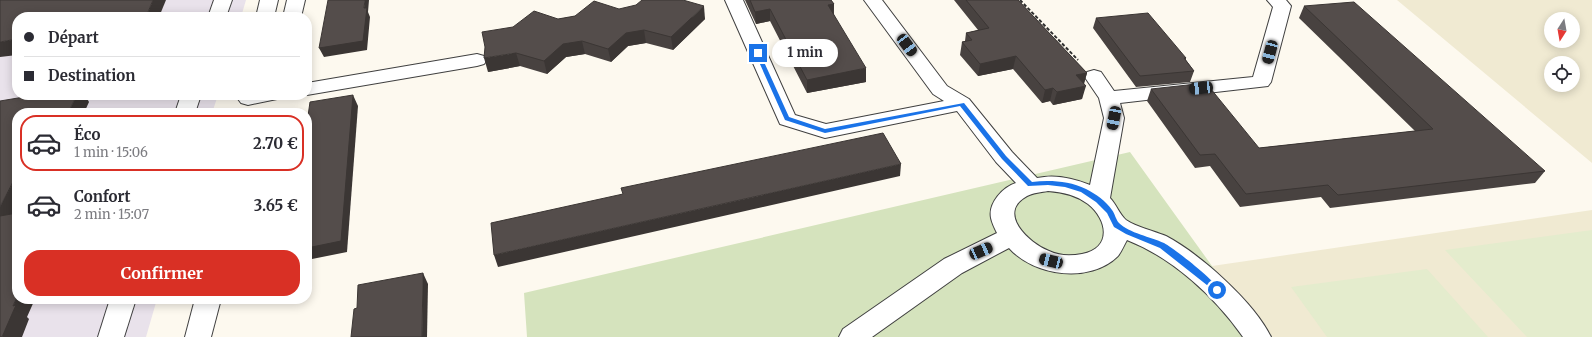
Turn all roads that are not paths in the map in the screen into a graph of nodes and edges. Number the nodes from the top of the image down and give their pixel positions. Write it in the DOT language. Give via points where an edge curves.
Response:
graph roads {
  1 [pos="223,0"];
  2 [pos="269,0"];
  3 [pos="296,0"];
  4 [pos="734,0"];
  5 [pos="873,0"];
  6 [pos="1276,0"];
  7 [pos="219,12"];
  8 [pos="266,12"];
  9 [pos="293,12"];
  10 [pos="477,60"];
  11 [pos="1094,76"];
  12 [pos="312,88"];
  13 [pos="1109,98"];
  14 [pos="962,104"];
  15 [pos="1031,185"];
  16 [pos="1098,200"];
  17 [pos="1116,225"];
  18 [pos="1010,237"];
  19 [pos="121,304"];
  20 [pos="207,304"];
  21 [pos="111,337"];
  22 [pos="198,337"];
  23 [pos="852,337"];
  24 [pos="1258,337"];
  1 -- 7 [label="street"];
  2 -- 8 [label="street"];
  3 -- 9 [label="street"];
  4 -- 14 [label="street" via="787,119 825,131"];
  5 -- 14 [label="street" via="940,90"];
  6 -- 13 [label="street" via="1282,6 1261,82"];
  10 -- 12 [label="street"];
  11 -- 13 [label="street"];
  13 -- 16 [label="street" via="1114,118"];
  14 -- 15 [label="street" via="1004,158"];
  15 -- 16 [label="street" via="1066,185"];
  15 -- 18 [label="street" via="1017,190 1007,200 1002,211"];
  16 -- 17 [label="street" via="1110,212"];
  17 -- 18 [label="street" via="1116,239 1110,250 1098,259 1080,264 1041,258 1024,249"];
  17 -- 24 [label="street" via="1163,246 1206,280 1247,321"];
  18 -- 23 [label="street" via="953,266"];
  19 -- 21 [label="street"];
  20 -- 22 [label="street"];
}
